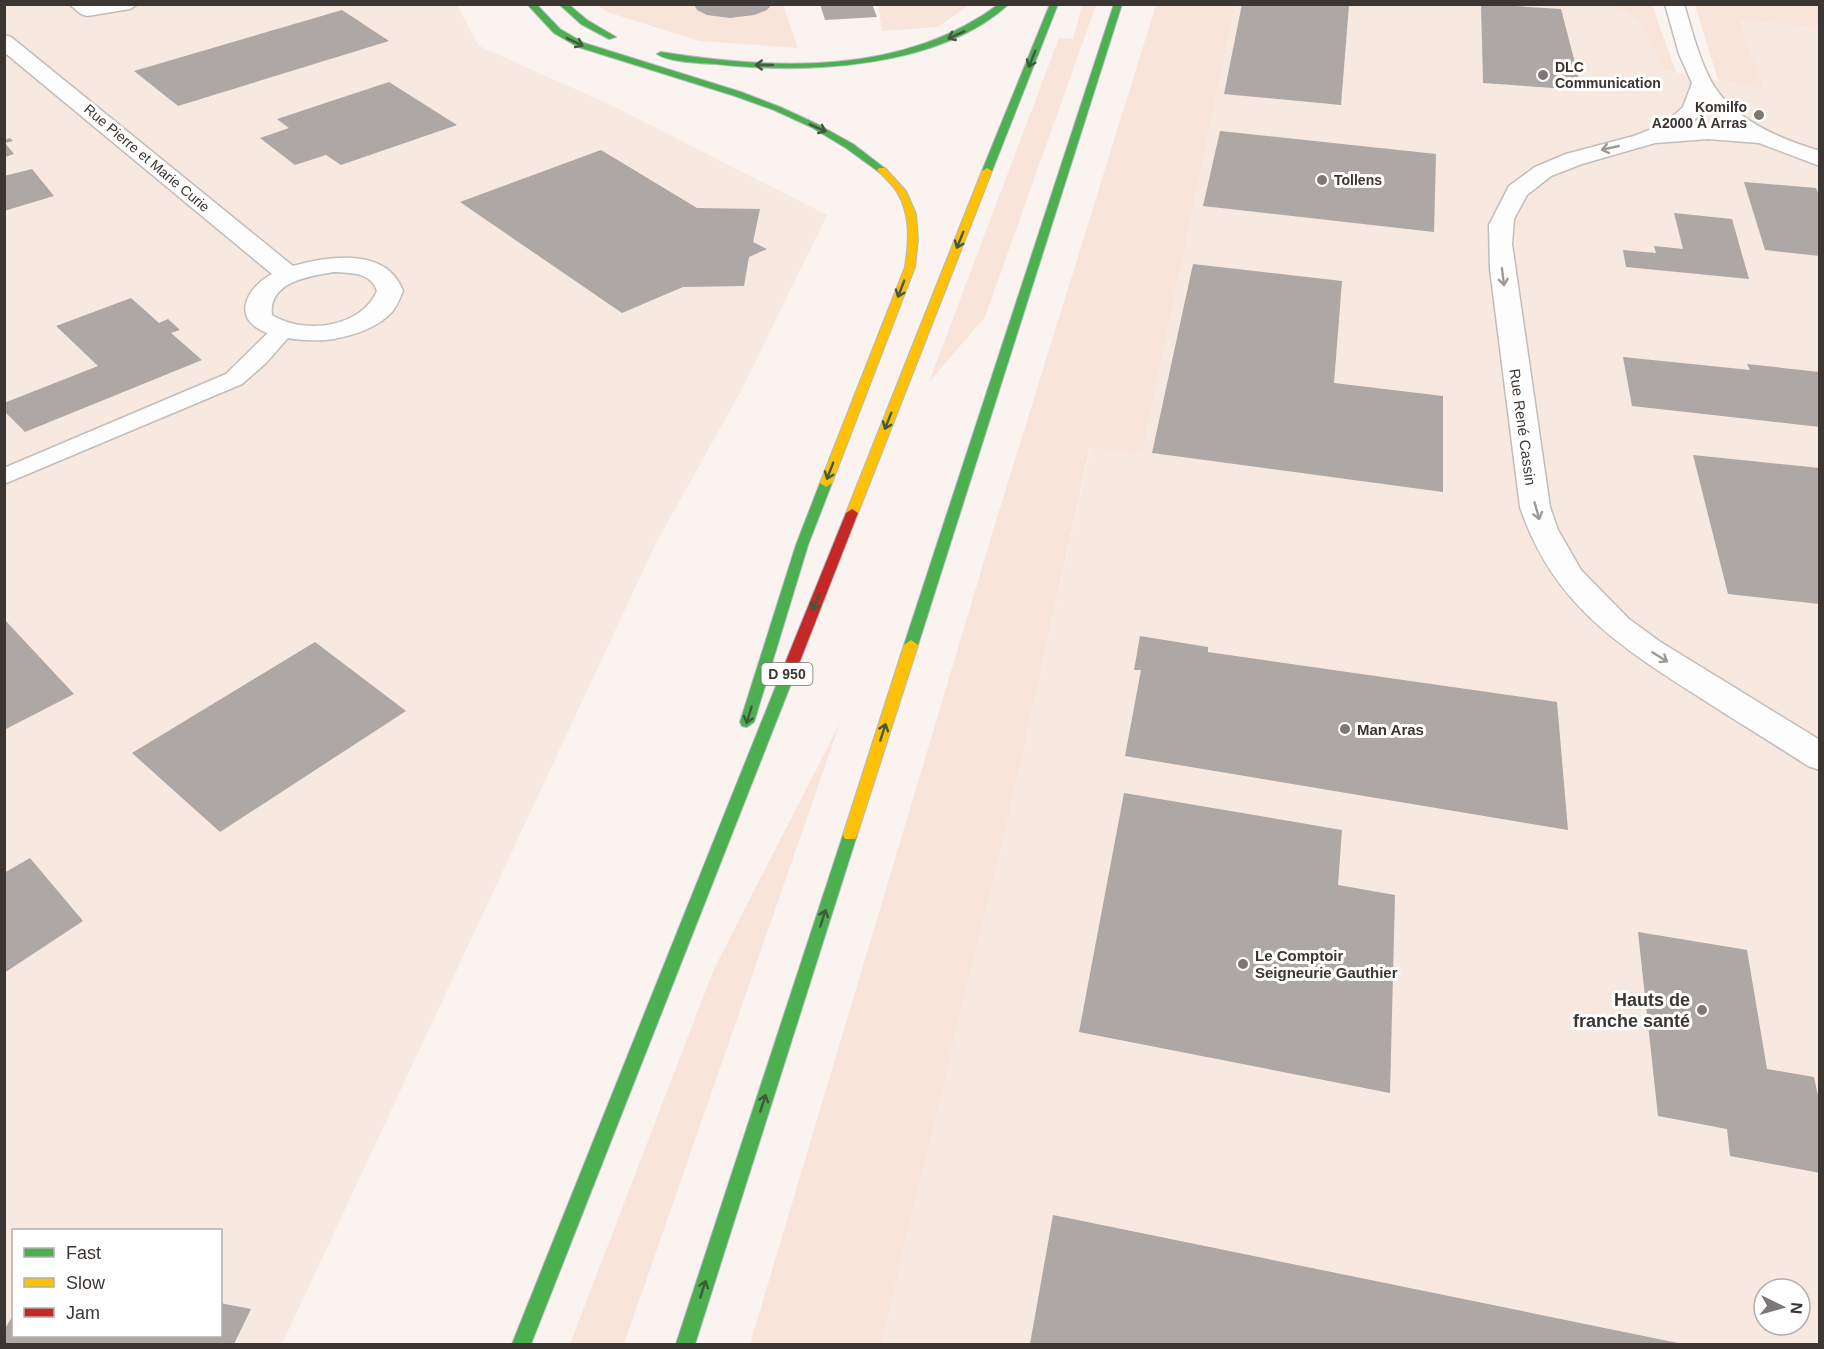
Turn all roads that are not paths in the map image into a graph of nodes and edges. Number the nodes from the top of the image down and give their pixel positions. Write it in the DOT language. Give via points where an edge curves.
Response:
graph roads {
  1 [pos="77,4"];
  2 [pos="130,4"];
  3 [pos="531,4"];
  4 [pos="563,4"];
  5 [pos="1005,4"];
  6 [pos="1054,4"];
  7 [pos="1118,4"];
  8 [pos="1123,4"];
  9 [pos="1674,4"];
  10 [pos="1114,18"];
  11 [pos="4,41"];
  12 [pos="622,41"];
  13 [pos="652,51"];
  14 [pos="1702,83"];
  15 [pos="1649,138"];
  16 [pos="1769,139"];
  17 [pos="1820,159"];
  18 [pos="289,275"];
  19 [pos="283,331"];
  20 [pos="4,477"];
  21 [pos="744,732"];
  22 [pos="1820,757"];
  23 [pos="723,799"];
  24 [pos="675,956"];
  25 [pos="521,1344"];
  26 [pos="685,1344"];
  1 -- 2 [label="lane" via="87,11"];
  3 -- 21 [label="highway, one-way" via="557,31 581,45 769,107 834,135 884,171 912,212 915,239 910,267 802,545"];
  4 -- 12 [label="highway" via="584,22"];
  5 -- 13 [label="highway, one-way" via="946,39 906,52 852,61 742,65 687,60"];
  6 -- 24 [label="highway, D 950, one-way"];
  7 -- 10 [label="highway"];
  8 -- 10 [label="highway"];
  9 -- 14 [label="street"];
  26 -- 10 [label="highway, one-way"];
  11 -- 18 [label="street, Rue Pierre et Marie Curie"];
  14 -- 15 [label="street, Rue René Cassin" via="1698,104 1691,113"];
  14 -- 16 [label="street" via="1722,109"];
  15 -- 16 [label="street" via="1709,132"];
  15 -- 22 [label="street, Rue René Cassin, one-way" via="1583,155 1545,170 1516,192 1501,221 1502,269 1536,507 1543,530 1569,576 1618,627 1648,650"];
  16 -- 17 [label="street"];
  18 -- 19 [label="street" via="268,288 257,308 264,322"];
  18 -- 19 [label="street" via="315,268 352,266 378,274 390,291 380,310 351,326 321,333"];
  19 -- 20 [label="lane" via="234,379"];
  23 -- 24 [label="highway"];
  24 -- 25 [label="highway, D 950"];
}
